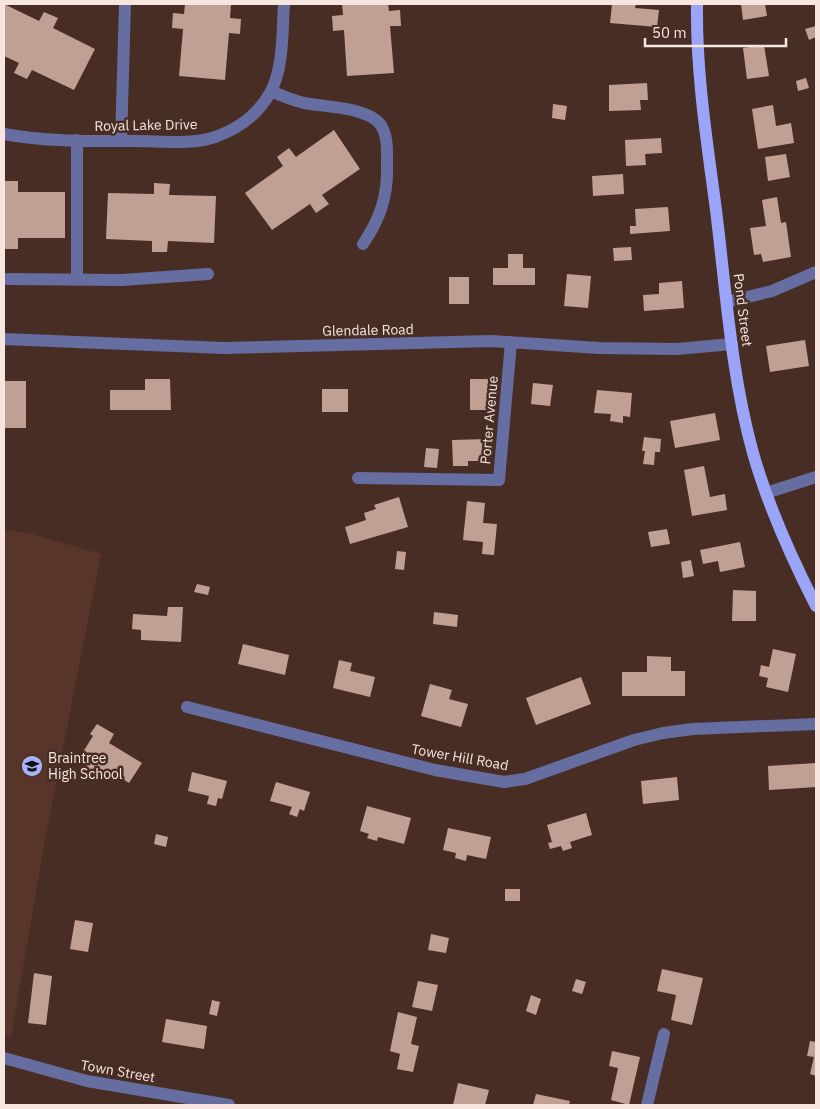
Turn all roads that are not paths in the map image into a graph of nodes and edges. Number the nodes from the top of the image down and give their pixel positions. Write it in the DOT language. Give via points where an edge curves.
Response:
graph roads {
  1 [pos="125,4"];
  2 [pos="284,4"];
  3 [pos="697,4"];
  4 [pos="271,91"];
  5 [pos="4,134"];
  6 [pos="77,140"];
  7 [pos="121,141"];
  8 [pos="363,244"];
  9 [pos="816,272"];
  10 [pos="208,274"];
  11 [pos="7,279"];
  12 [pos="77,280"];
  13 [pos="727,302"];
  14 [pos="4,339"];
  15 [pos="511,342"];
  16 [pos="732,344"];
  17 [pos="816,477"];
  18 [pos="358,478"];
  19 [pos="766,494"];
  20 [pos="816,606"];
  21 [pos="187,707"];
  22 [pos="816,724"];
  23 [pos="664,1034"];
  24 [pos="4,1058"];
  25 [pos="229,1105"];
  26 [pos="647,1105"];
  1 -- 7 [label="street"];
  2 -- 4 [label="street, Royal Lake Drive" via="280,53"];
  3 -- 13 [label="main road, Pond Street" via="700,79"];
  4 -- 7 [label="street, Royal Lake Drive" via="249,119 214,138"];
  4 -- 8 [label="street" via="304,103 360,113 378,120 386,145 387,191 380,217"];
  5 -- 6 [label="street, Royal Lake Drive"];
  6 -- 7 [label="street, Royal Lake Drive"];
  6 -- 12 [label="street"];
  9 -- 13 [label="street" via="772,292"];
  10 -- 12 [label="street"];
  11 -- 12 [label="street"];
  13 -- 16 [label="main road, Pond Street"];
  14 -- 15 [label="street, Glendale Road" via="224,348"];
  15 -- 16 [label="street, Glendale Road" via="678,349"];
  15 -- 18 [label="street, Porter Avenue" via="499,480"];
  16 -- 19 [label="main road, Pond Street" via="748,430"];
  17 -- 19 [label="street"];
  19 -- 20 [label="main road, Pond Street"];
  21 -- 22 [label="street, Tower Hill Road" via="435,770 504,782 525,780 634,740 663,733"];
  23 -- 26 [label="street"];
  24 -- 25 [label="street, Town Street" via="87,1081"];
}
